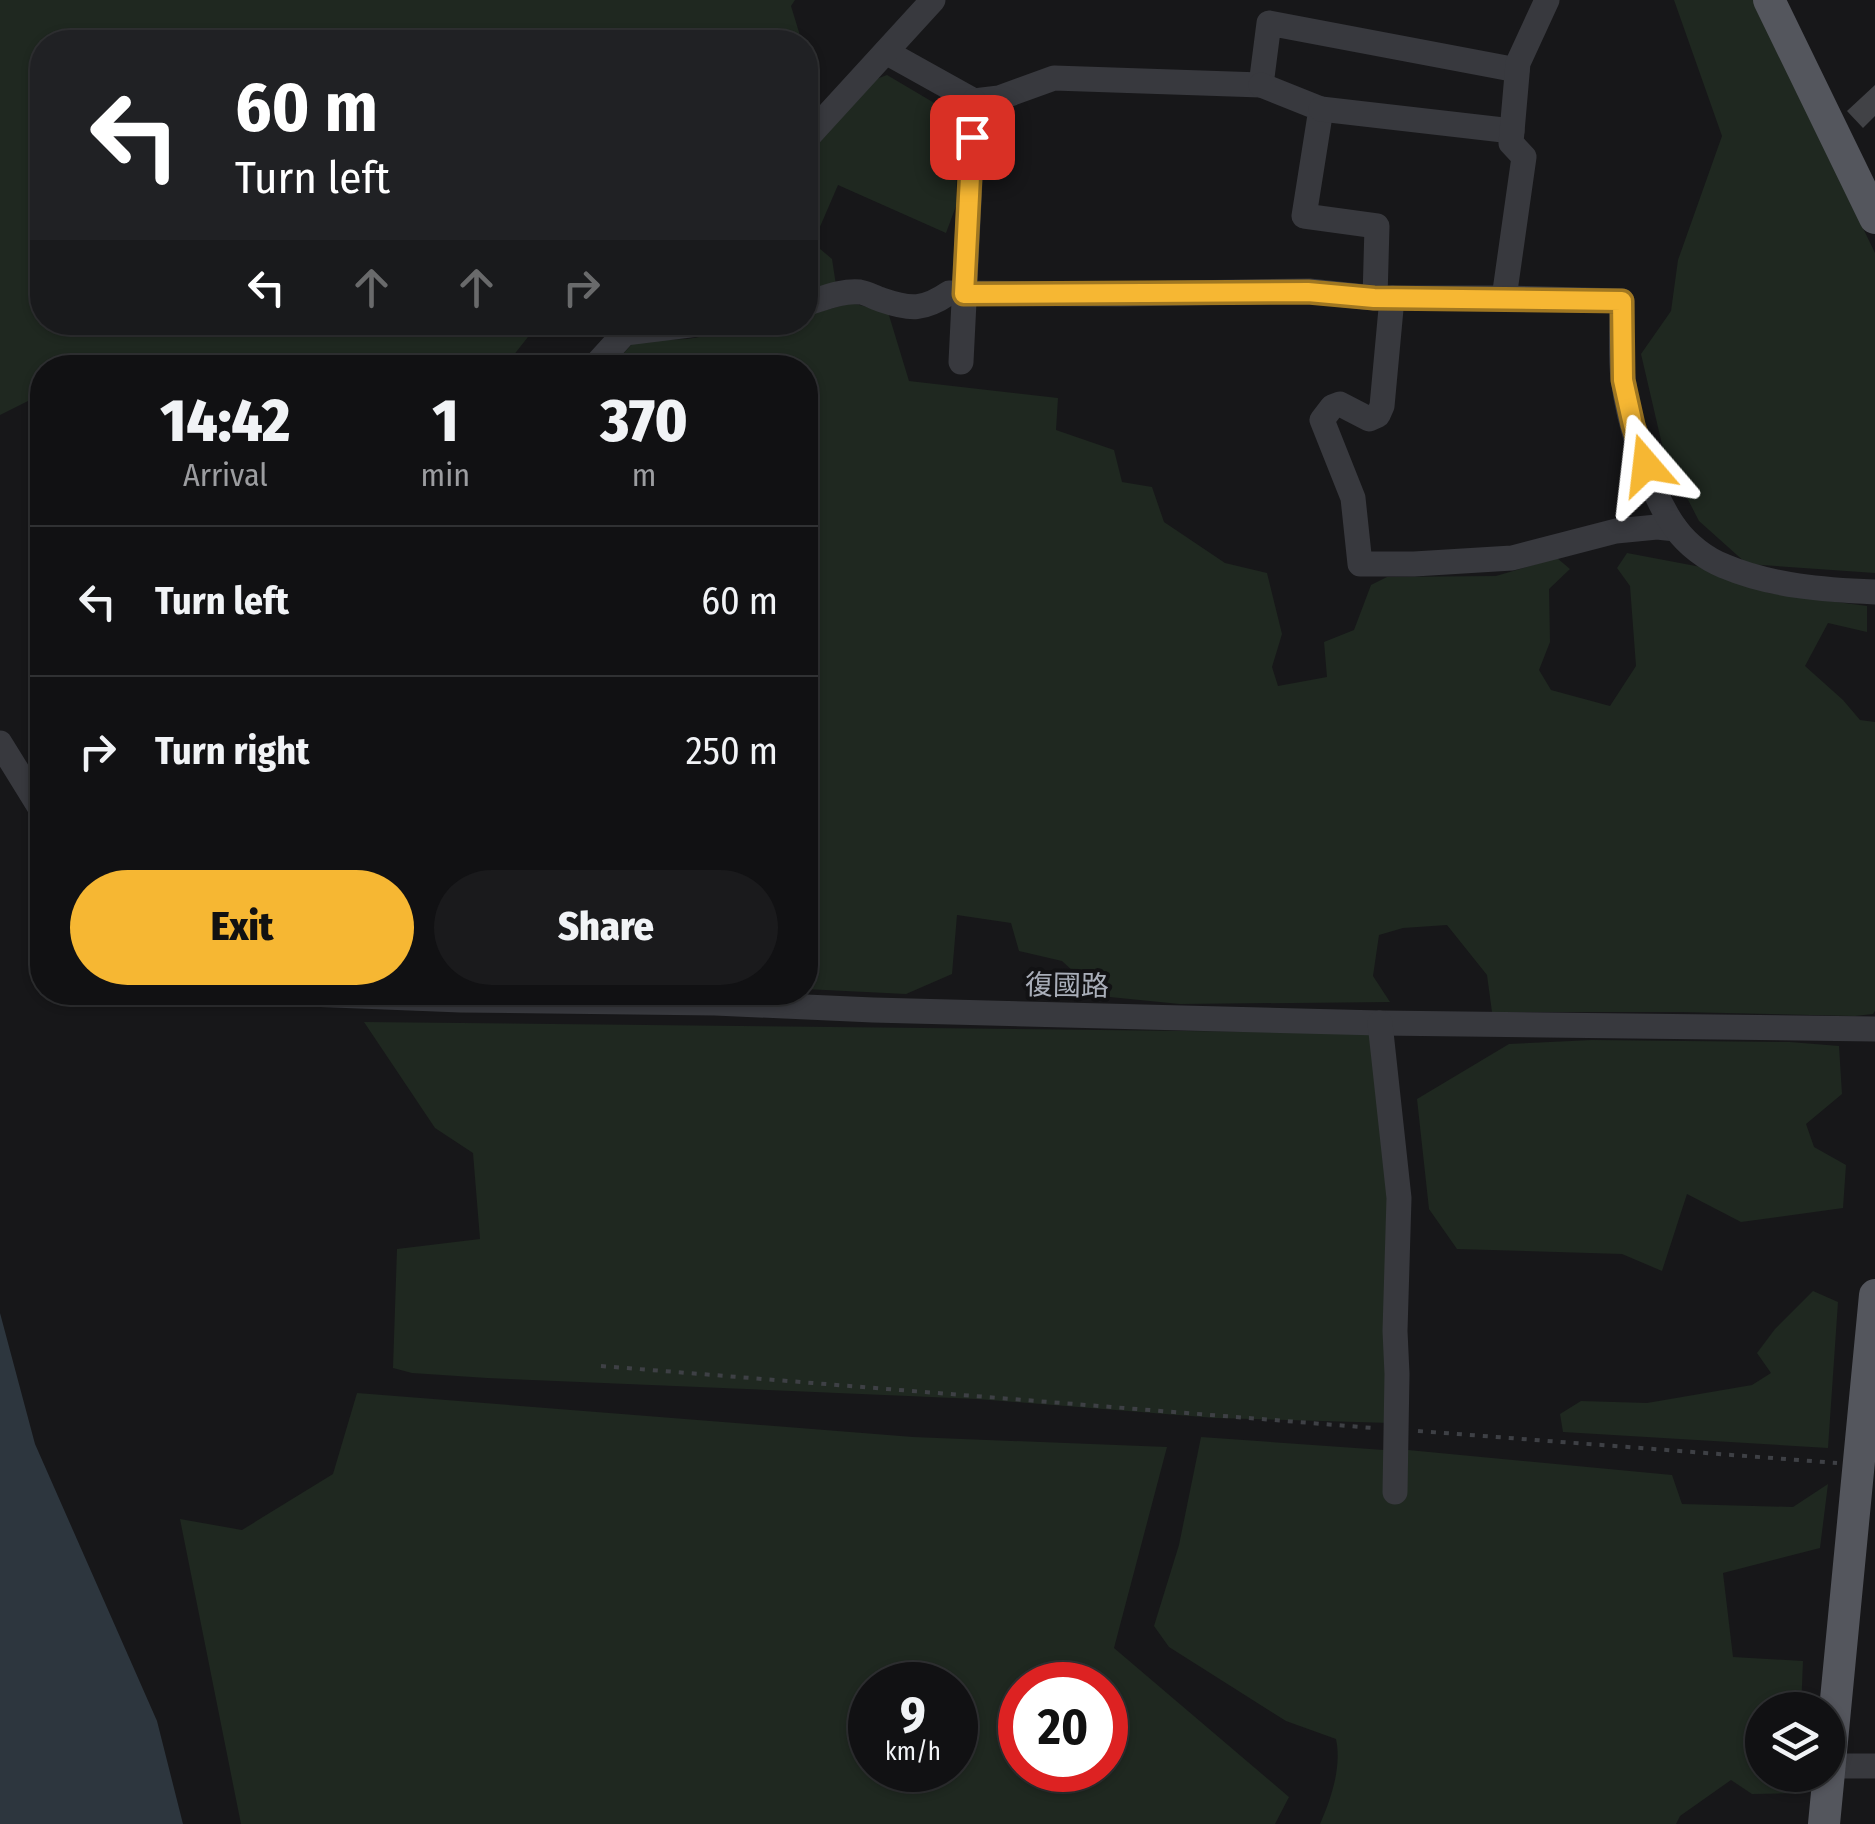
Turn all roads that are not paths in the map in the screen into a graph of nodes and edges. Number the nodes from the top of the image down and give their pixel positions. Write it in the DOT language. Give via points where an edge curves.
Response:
graph roads {
  1 [pos="933,0"];
  2 [pos="1547,0"];
  3 [pos="1769,0"];
  4 [pos="1272,12"];
  5 [pos="886,52"];
  6 [pos="1518,70"];
  7 [pos="1261,85"];
  8 [pos="974,101"];
  9 [pos="1321,109"];
  10 [pos="818,126"];
  11 [pos="1512,131"];
  12 [pos="1875,218"];
  13 [pos="964,294"];
  14 [pos="1383,298"];
  15 [pos="1504,298"];
  16 [pos="818,300"];
  17 [pos="623,335"];
  18 [pos="604,355"];
  19 [pos="961,362"];
  20 [pos="1676,529"];
  21 [pos="1875,592"];
  22 [pos="0,743"];
  23 [pos="30,792"];
  24 [pos="760,1005"];
  25 [pos="1380,1023"];
  26 [pos="1875,1029"];
  27 [pos="1875,1295"];
  28 [pos="1867,1465"];
  29 [pos="1395,1492"];
  30 [pos="1839,1692"];
  31 [pos="1845,1766"];
  32 [pos="1875,1766"];
  33 [pos="1827,1792"];
  34 [pos="1824,1824"];
  1 -- 5 [label="street"];
  2 -- 6 [label="street"];
  3 -- 12 [label="main road"];
  4 -- 6 [label="street"];
  4 -- 7 [label="street"];
  5 -- 8 [label="street"];
  5 -- 10 [label="street"];
  6 -- 11 [label="street"];
  7 -- 8 [label="street" via="1054,78"];
  7 -- 9 [label="street"];
  8 -- 13 [label="street"];
  9 -- 11 [label="street"];
  9 -- 14 [label="street" via="1304,216 1377,226"];
  11 -- 15 [label="street" via="1511,143 1524,157"];
  13 -- 14 [label="street" via="1308,292"];
  13 -- 16 [label="street" via="949,292 914,308 860,292"];
  13 -- 19 [label="street"];
  14 -- 15 [label="street"];
  14 -- 20 [label="street" via="1378,415 1369,419 1340,404 1322,420 1353,498 1360,564 1512,558 1616,531"];
  15 -- 20 [label="street" via="1622,301 1626,401"];
  17 -- 18 [label="street"];
  20 -- 21 [label="street" via="1723,566 1788,584"];
  22 -- 23 [label="street"];
  24 -- 25 [label="street, 復國路"];
  25 -- 26 [label="street, 復國路"];
  25 -- 29 [label="street" via="1399,1198"];
  27 -- 28 [label="main road"];
  28 -- 30 [label="main road"];
  31 -- 32 [label="street"];
  33 -- 34 [label="main road"];
}
